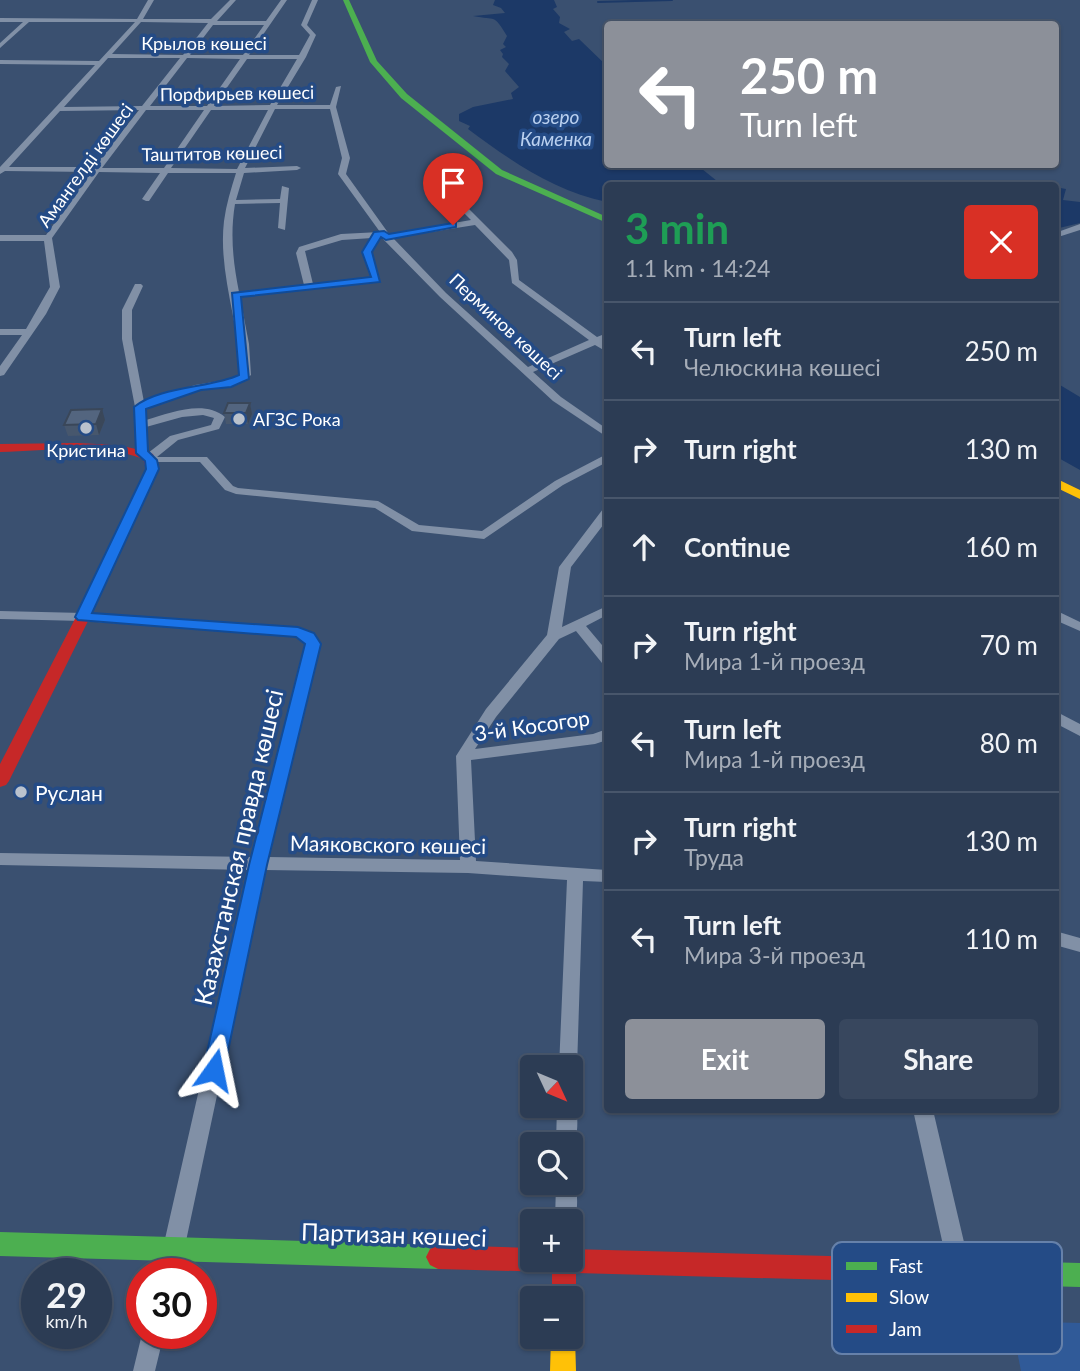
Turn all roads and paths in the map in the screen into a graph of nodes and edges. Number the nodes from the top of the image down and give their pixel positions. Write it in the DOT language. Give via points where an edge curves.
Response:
graph roads {
  1 [pos="151,0"];
  2 [pos="233,0"];
  3 [pos="284,0"];
  4 [pos="315,0"];
  5 [pos="346,0"];
  6 [pos="0,20"];
  7 [pos="28,20"];
  8 [pos="139,21"];
  9 [pos="212,22"];
  10 [pos="270,23"];
  11 [pos="0,46"];
  12 [pos="106,57"];
  13 [pos="186,57"];
  14 [pos="247,57"];
  15 [pos="303,57"];
  16 [pos="0,62"];
  17 [pos="100,63"];
  18 [pos="340,87"];
  19 [pos="333,107"];
  20 [pos="274,108"];
  21 [pos="57,109"];
  22 [pos="209,109"];
  23 [pos="145,110"];
  24 [pos="298,168"];
  25 [pos="97,169"];
  26 [pos="1,170"];
  27 [pos="166,170"];
  28 [pos="238,171"];
  29 [pos="285,188"];
  30 [pos="146,199"];
  31 [pos="284,201"];
  32 [pos="233,202"];
  33 [pos="465,210"];
  34 [pos="604,219"];
  35 [pos="475,222"];
  36 [pos="1080,227"];
  37 [pos="282,228"];
  38 [pos="383,235"];
  39 [pos="1059,235"];
  40 [pos="0,238"];
  41 [pos="48,238"];
  42 [pos="138,286"];
  43 [pos="309,287"];
  44 [pos="235,295"];
  45 [pos="0,332"];
  46 [pos="29,332"];
  47 [pos="604,337"];
  48 [pos="593,340"];
  49 [pos="604,347"];
  50 [pos="527,371"];
  51 [pos="0,373"];
  52 [pos="140,407"];
  53 [pos="182,415"];
  54 [pos="141,425"];
  55 [pos="604,432"];
  56 [pos="181,435"];
  57 [pos="0,448"];
  58 [pos="147,456"];
  59 [pos="203,459"];
  60 [pos="604,460"];
  61 [pos="1059,484"];
  62 [pos="1080,495"];
  63 [pos="604,516"];
  64 [pos="604,612"];
  65 [pos="0,615"];
  66 [pos="1059,616"];
  67 [pos="83,617"];
  68 [pos="578,625"];
  69 [pos="1080,627"];
  70 [pos="554,636"];
  71 [pos="604,656"];
  72 [pos="1059,718"];
  73 [pos="1080,731"];
  74 [pos="604,735"];
  75 [pos="463,756"];
  76 [pos="0,781"];
  77 [pos="0,859"];
  78 [pos="258,865"];
  79 [pos="468,867"];
  80 [pos="575,874"];
  81 [pos="604,876"];
  82 [pos="1059,939"];
  83 [pos="1080,945"];
  84 [pos="568,1055"];
  85 [pos="924,1113"];
  86 [pos="953,1242"];
  87 [pos="0,1244"];
  88 [pos="175,1249"];
  89 [pos="172,1258"];
  90 [pos="520,1260"];
  91 [pos="583,1262"];
  92 [pos="832,1268"];
  93 [pos="1062,1275"];
  94 [pos="1080,1275"];
  95 [pos="149,1349"];
  96 [pos="564,1349"];
  97 [pos="144,1371"];
  98 [pos="563,1371"];
  1 -- 8 [label="street"];
  2 -- 9 [label="street, Амангелді көшесі"];
  3 -- 10 [label="street"];
  4 -- 15 [label="street" via="306,17 305,28 313,35"];
  5 -- 34 [label="main road" via="374,62 404,96 499,172"];
  6 -- 7 [label="street"];
  7 -- 8 [label="street"];
  7 -- 11 [label="street"];
  8 -- 9 [label="street"];
  8 -- 12 [label="street"];
  9 -- 10 [label="street"];
  9 -- 13 [label="street, Амангелді көшесі"];
  10 -- 14 [label="street"];
  12 -- 13 [label="street, Крылов көшесі"];
  12 -- 17 [label="street"];
  13 -- 14 [label="street, Крылов көшесі"];
  13 -- 23 [label="street, Амангелді көшесі"];
  14 -- 15 [label="street, Крылов көшесі"];
  14 -- 22 [label="street"];
  15 -- 20 [label="street"];
  16 -- 17 [label="street"];
  17 -- 21 [label="street"];
  18 -- 19 [label="street"];
  19 -- 20 [label="street, Порфирьев көшесі"];
  19 -- 38 [label="street, Перминов көшесі" via="346,158 343,176"];
  20 -- 22 [label="street, Порфирьев көшесі"];
  20 -- 28 [label="street"];
  21 -- 23 [label="street, Порфирьев көшесі"];
  21 -- 26 [label="street"];
  22 -- 23 [label="street, Порфирьев көшесі"];
  22 -- 27 [label="street"];
  23 -- 25 [label="street, Амангелді көшесі"];
  24 -- 28 [label="street, Таштитов көшесі"];
  25 -- 26 [label="street, Таштитов көшесі"];
  25 -- 27 [label="street, Таштитов көшесі"];
  25 -- 41 [label="street, Амангелді көшесі"];
  27 -- 28 [label="street, Таштитов көшесі"];
  27 -- 30 [label="street"];
  28 -- 32 [label="street"];
  29 -- 31 [label="street"];
  31 -- 32 [label="street"];
  31 -- 37 [label="street"];
  32 -- 44 [label="street" via="228,251"];
  33 -- 35 [label="street"];
  35 -- 38 [label="street"];
  35 -- 48 [label="street" via="509,254 515,281"];
  36 -- 39 [label="street"];
  38 -- 43 [label="street" via="367,252 376,280"];
  38 -- 43 [label="street" via="341,237 302,249"];
  38 -- 50 [label="street, Перминов көшесі"];
  40 -- 41 [label="street"];
  41 -- 46 [label="street, Амангелді көшесі" via="55,287"];
  42 -- 52 [label="street" via="127,310 127,339"];
  43 -- 44 [label="street"];
  44 -- 52 [label="street" via="245,377"];
  45 -- 46 [label="street"];
  46 -- 51 [label="street, Амангелді көшесі"];
  47 -- 48 [label="street"];
  48 -- 49 [label="street"];
  48 -- 50 [label="street"];
  50 -- 55 [label="street, Перминов көшесі"];
  52 -- 54 [label="street"];
  53 -- 54 [label="street"];
  53 -- 56 [label="street"];
  53 -- 56 [label="street" via="212,412 221,421 209,430"];
  54 -- 58 [label="street"];
  56 -- 58 [label="street"];
  56 -- 59 [label="street" via="184,444"];
  57 -- 58 [label="main road" via="115,449"];
  58 -- 59 [label="street"];
  58 -- 67 [label="main road" via="152,469"];
  59 -- 60 [label="street" via="236,491 377,505 416,528 487,535 558,483"];
  61 -- 62 [label="main road"];
  63 -- 70 [label="street" via="566,564"];
  64 -- 68 [label="street"];
  65 -- 67 [label="street"];
  66 -- 69 [label="street"];
  67 -- 76 [label="main road"];
  67 -- 78 [label="street, Казахстанская правда көшесі" via="298,632 310,638 313,644"];
  68 -- 70 [label="street"];
  68 -- 71 [label="street"];
  70 -- 75 [label="street" via="491,713"];
  72 -- 73 [label="street"];
  74 -- 75 [label="street, 3-й Косогор"];
  75 -- 79 [label="street"];
  77 -- 78 [label="street, Маяковского көшесі"];
  78 -- 79 [label="street, Маяковского көшесі"];
  78 -- 88 [label="street, Казахстанская правда көшесі"];
  79 -- 80 [label="street, Маяковского көшесі"];
  80 -- 81 [label="street, Маяковского көшесі"];
  80 -- 84 [label="street"];
  82 -- 83 [label="street"];
  85 -- 86 [label="street"];
  87 -- 88 [label="main road, Партизан көшесі"];
  88 -- 89 [label="street, Казахстанская правда көшесі"];
  88 -- 90 [label="main road, Партизан көшесі"];
  91 -- 92 [label="main road, Партизан көшесі"];
  93 -- 94 [label="main road, Партизан көшесі"];
  95 -- 97 [label="street"];
  96 -- 98 [label="main road"];
}
